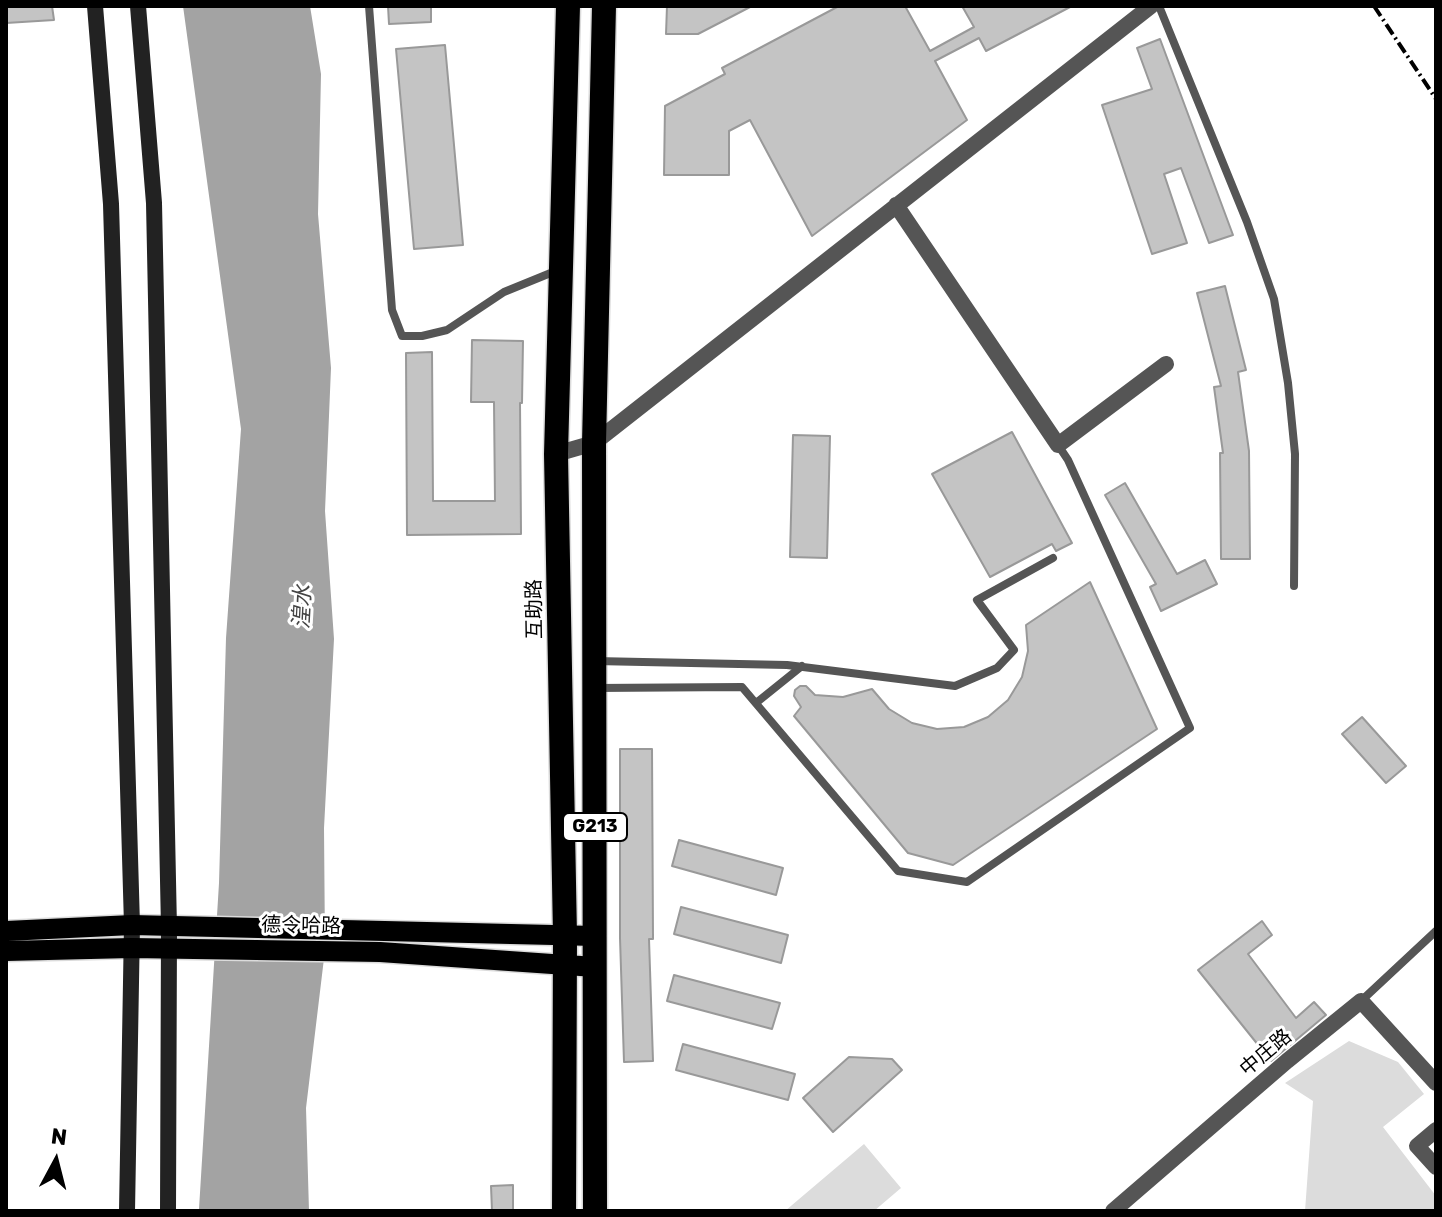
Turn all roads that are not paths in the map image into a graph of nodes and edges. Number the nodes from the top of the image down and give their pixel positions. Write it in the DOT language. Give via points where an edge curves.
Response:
graph roads {
  1 [pos="95,6"];
  2 [pos="138,6"];
  3 [pos="369,6"];
  4 [pos="604,6"];
  5 [pos="1151,6"];
  6 [pos="1159,6"];
  7 [pos="567,7"];
  8 [pos="896,205"];
  9 [pos="559,269"];
  10 [pos="1166,364"];
  11 [pos="594,443"];
  12 [pos="1058,445"];
  13 [pos="556,454"];
  14 [pos="1053,558"];
  15 [pos="1294,586"];
  16 [pos="594,661"];
  17 [pos="803,666"];
  18 [pos="594,688"];
  19 [pos="756,703"];
  20 [pos="132,925"];
  21 [pos="169,928"];
  22 [pos="6,931"];
  23 [pos="1436,931"];
  24 [pos="565,936"];
  25 [pos="595,936"];
  26 [pos="205,939"];
  27 [pos="132,948"];
  28 [pos="168,949"];
  29 [pos="6,951"];
  30 [pos="565,967"];
  31 [pos="595,967"];
  32 [pos="1361,1001"];
  33 [pos="1436,1083"];
  34 [pos="1436,1130"];
  35 [pos="1436,1167"];
  36 [pos="127,1211"];
  37 [pos="168,1211"];
  38 [pos="564,1211"];
  39 [pos="595,1211"];
  40 [pos="1113,1211"];
  1 -- 20 [label="main road" via="111,204"];
  2 -- 21 [label="main road" via="154,203"];
  3 -- 9 [label="lane" via="392,310 402,336 447,330 504,292"];
  4 -- 11 [label="highway, G213"];
  5 -- 8 [label="street"];
  6 -- 15 [label="lane" via="1274,299 1295,454"];
  7 -- 9 [label="highway, 互助路 / G213"];
  8 -- 11 [label="street"];
  8 -- 12 [label="street"];
  9 -- 13 [label="highway, 互助路 / G213"];
  10 -- 12 [label="street"];
  11 -- 13 [label="street"];
  11 -- 16 [label="highway, G213"];
  12 -- 19 [label="lane" via="1190,728 967,882 898,871"];
  13 -- 24 [label="highway, 互助路 / G213"];
  14 -- 17 [label="lane" via="977,600 1014,650 997,668 955,686"];
  16 -- 17 [label="lane"];
  16 -- 18 [label="highway, G213"];
  17 -- 19 [label="lane"];
  18 -- 19 [label="lane" via="742,687"];
  18 -- 25 [label="highway, G213"];
  20 -- 21 [label="main road, 德令哈路"];
  20 -- 22 [label="main road, 德令哈路"];
  20 -- 27 [label="main road"];
  21 -- 26 [label="main road, 德令哈路"];
  21 -- 28 [label="main road"];
  23 -- 32 [label="lane"];
  24 -- 25 [label="main road, 德令哈路"];
  24 -- 26 [label="main road, 德令哈路" via="379,930"];
  24 -- 30 [label="highway, 互助路 / G213"];
  25 -- 31 [label="highway, G213"];
  26 -- 28 [label="main road, 德令哈路"];
  26 -- 30 [label="main road, 德令哈路"];
  27 -- 28 [label="main road, 德令哈路"];
  27 -- 29 [label="main road, 德令哈路"];
  27 -- 36 [label="main road"];
  28 -- 37 [label="main road"];
  30 -- 31 [label="main road, 德令哈路"];
  30 -- 38 [label="highway, 互助路 / G213"];
  31 -- 39 [label="highway, G213"];
  32 -- 33 [label="street"];
  32 -- 40 [label="street, 中庄路"];
  34 -- 35 [label="street" via="1417,1146"];
}
